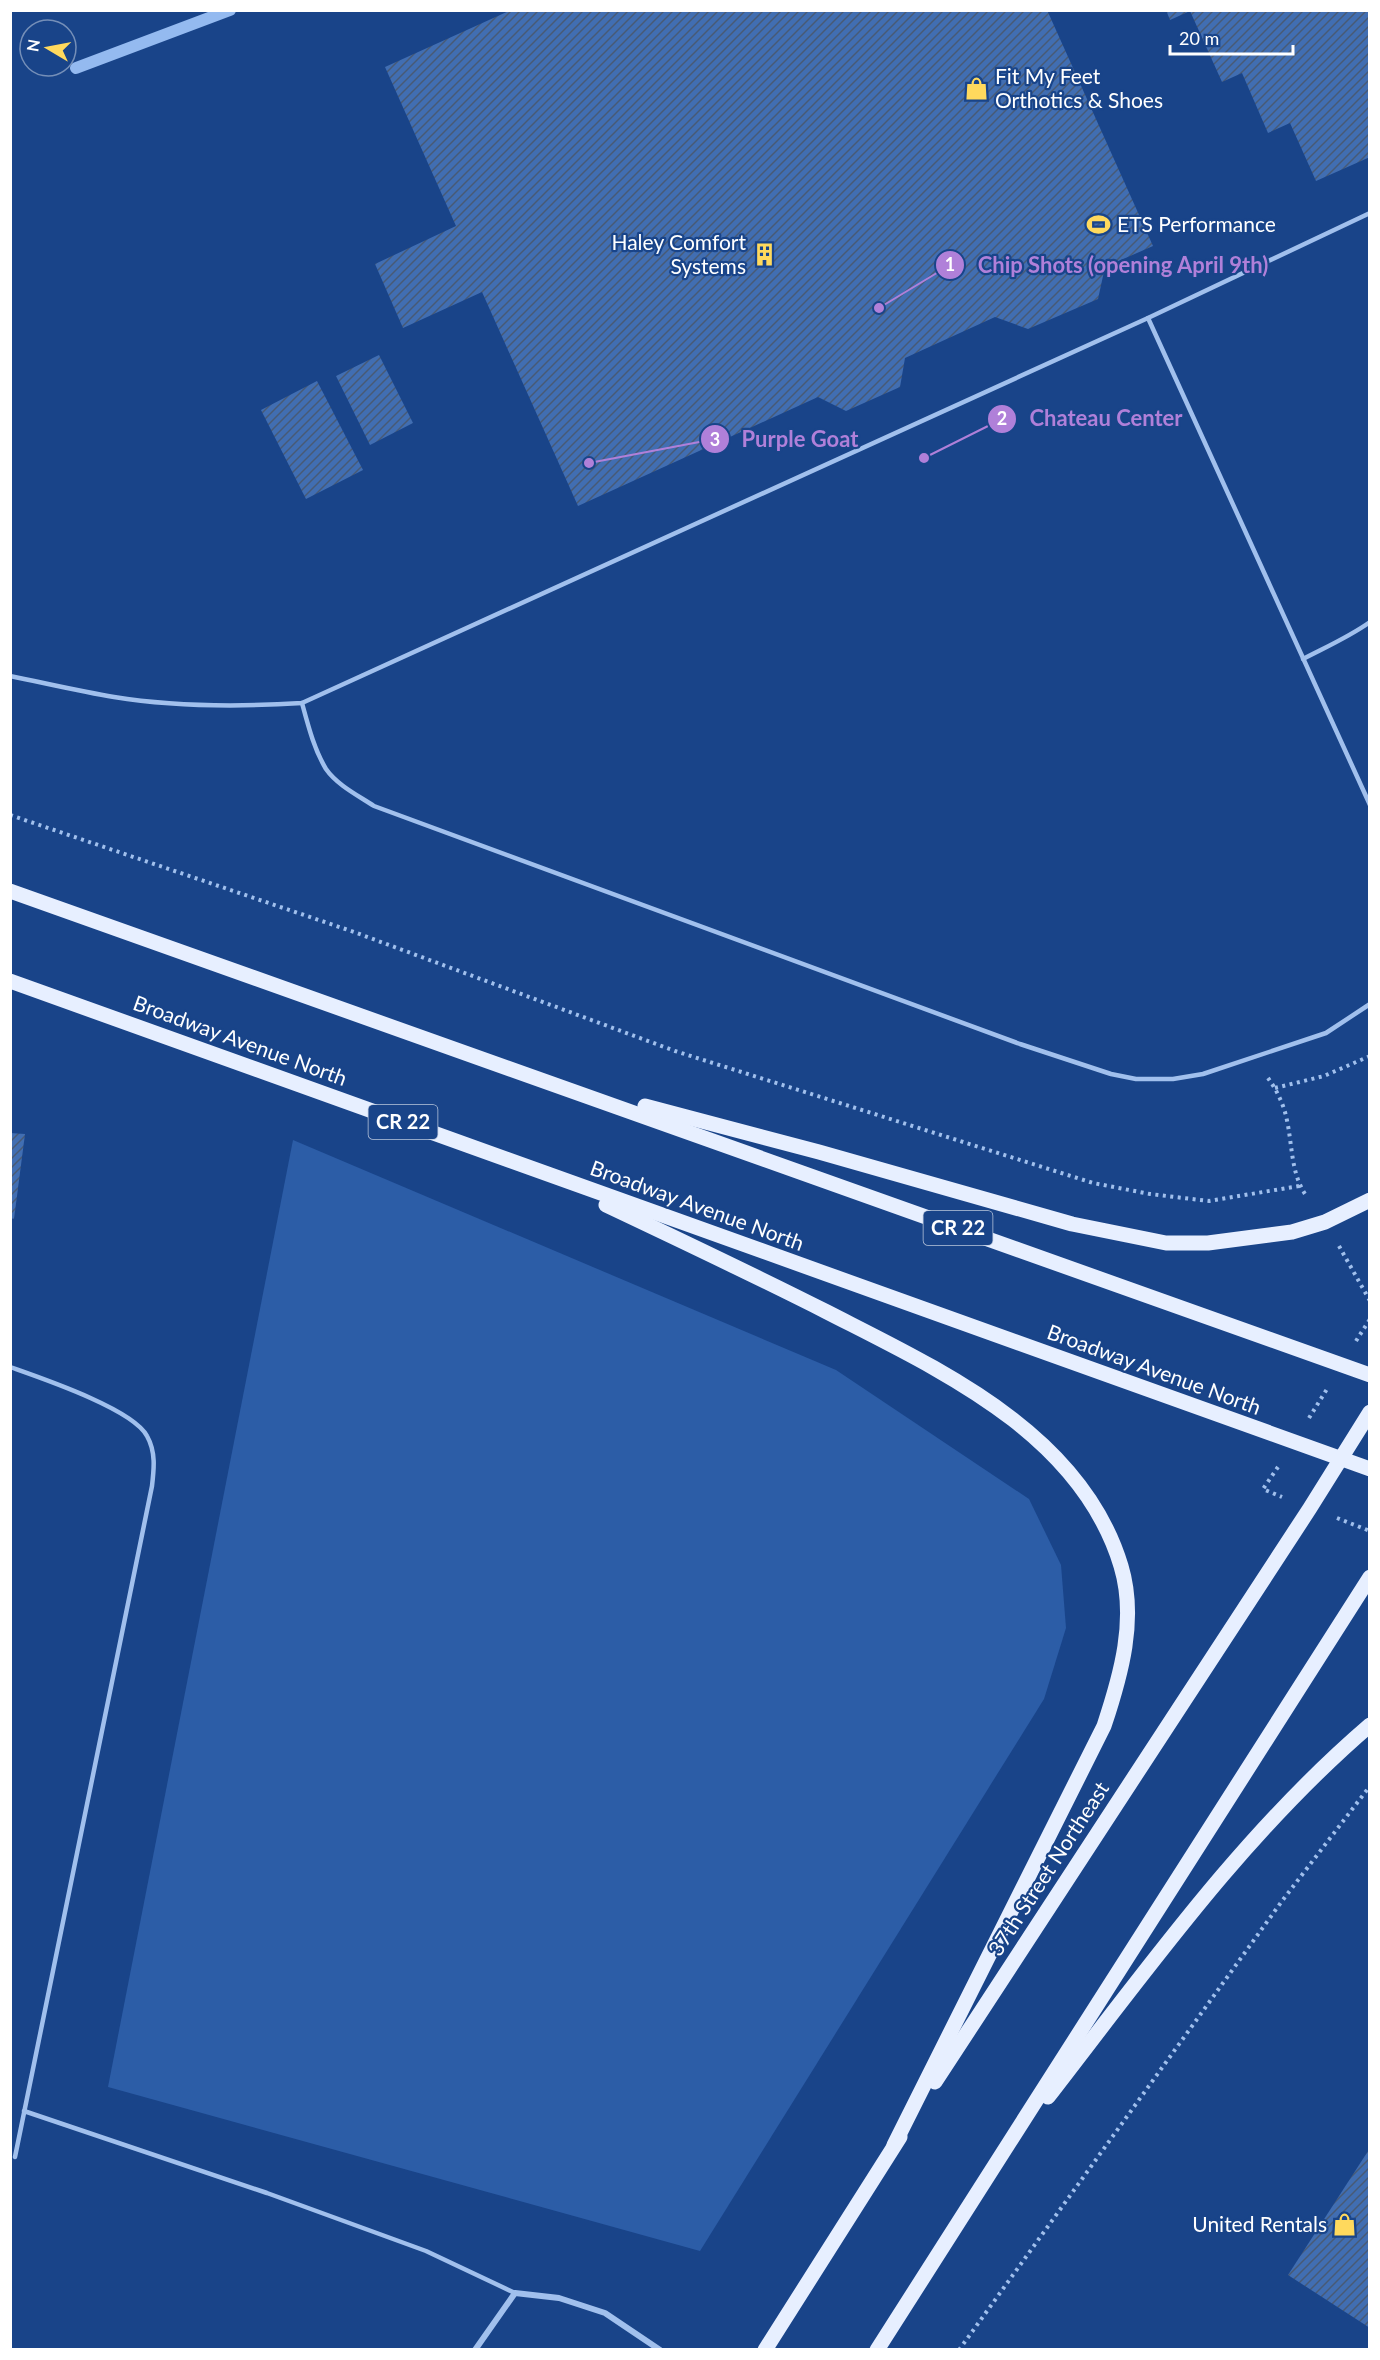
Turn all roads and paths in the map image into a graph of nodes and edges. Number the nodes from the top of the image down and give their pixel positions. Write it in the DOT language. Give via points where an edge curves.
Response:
graph roads {
  1 [pos="1370,213"];
  2 [pos="1148,318"];
  3 [pos="1370,622"];
  4 [pos="1303,659"];
  5 [pos="10,676"];
  6 [pos="302,703"];
  7 [pos="1370,805"];
  8 [pos="10,815"];
  9 [pos="10,891"];
  10 [pos="10,981"];
  11 [pos="1370,1004"];
  12 [pos="1370,1056"];
  13 [pos="548,1080"];
  14 [pos="533,1170"];
  15 [pos="1370,1200"];
  16 [pos="1370,1318"];
  17 [pos="1341,1366"];
  18 [pos="10,1367"];
  19 [pos="1370,1375"];
  20 [pos="1370,1412"];
  21 [pos="1294,1442"];
  22 [pos="1340,1458"];
  23 [pos="1370,1469"];
  24 [pos="1263,1489"];
  25 [pos="1370,1577"];
  26 [pos="1370,1725"];
  27 [pos="1370,1786"];
  28 [pos="24,2111"];
  29 [pos="894,2145"];
  30 [pos="15,2157"];
  31 [pos="989,2173"];
  32 [pos="515,2293"];
  33 [pos="475,2349"];
  34 [pos="660,2349"];
  35 [pos="765,2349"];
  36 [pos="876,2349"];
  37 [pos="959,2349"];
  1 -- 2 [label="lane"];
  2 -- 4 [label="lane"];
  2 -- 6 [label="lane"];
  3 -- 4 [label="lane"];
  4 -- 7 [label="lane"];
  5 -- 6 [label="lane" via="160,703"];
  6 -- 11 [label="lane" via="327,771 374,806 1020,1044 1112,1074 1173,1079 1203,1074 1326,1033"];
  8 -- 12 [label="path" via="354,932 675,1051 1093,1183 1150,1194 1209,1200 1299,1186 1286,1116 1275,1088 1324,1076"];
  9 -- 13 [label="main road, CR 22"];
  10 -- 14 [label="main road, Broadway Avenue North / CR 22"];
  13 -- 15 [label="main road, CR 22" via="1072,1224 1166,1243 1208,1243 1292,1232 1325,1222"];
  13 -- 17 [label="main road, CR 22"];
  14 -- 21 [label="main road, Broadway Avenue North / CR 22"];
  14 -- 29 [label="main road" via="776,1286 966,1386 1024,1427 1059,1461 1088,1497 1121,1566 1128,1605 1125,1645 1104,1726"];
  16 -- 17 [label="path"];
  17 -- 19 [label="main road, CR 22"];
  17 -- 21 [label="path"];
  18 -- 28 [label="lane" via="122,1413 147,1434 155,1458"];
  20 -- 22 [label="main road, 37th Street Northeast"];
  21 -- 22 [label="main road, Broadway Avenue North / CR 22"];
  21 -- 24 [label="path"];
  22 -- 23 [label="main road, Broadway Avenue North / CR 22"];
  22 -- 29 [label="main road, 37th Street Northeast"];
  25 -- 31 [label="main road"];
  26 -- 31 [label="main road" via="1288,1802 1183,1922"];
  27 -- 37 [label="path" via="1275,1910"];
  28 -- 30 [label="lane"];
  28 -- 32 [label="lane" via="426,2251"];
  29 -- 35 [label="main road, 37th Street Northeast"];
  31 -- 36 [label="main road"];
  32 -- 33 [label="street"];
  32 -- 34 [label="street" via="559,2298 605,2313"];
}
